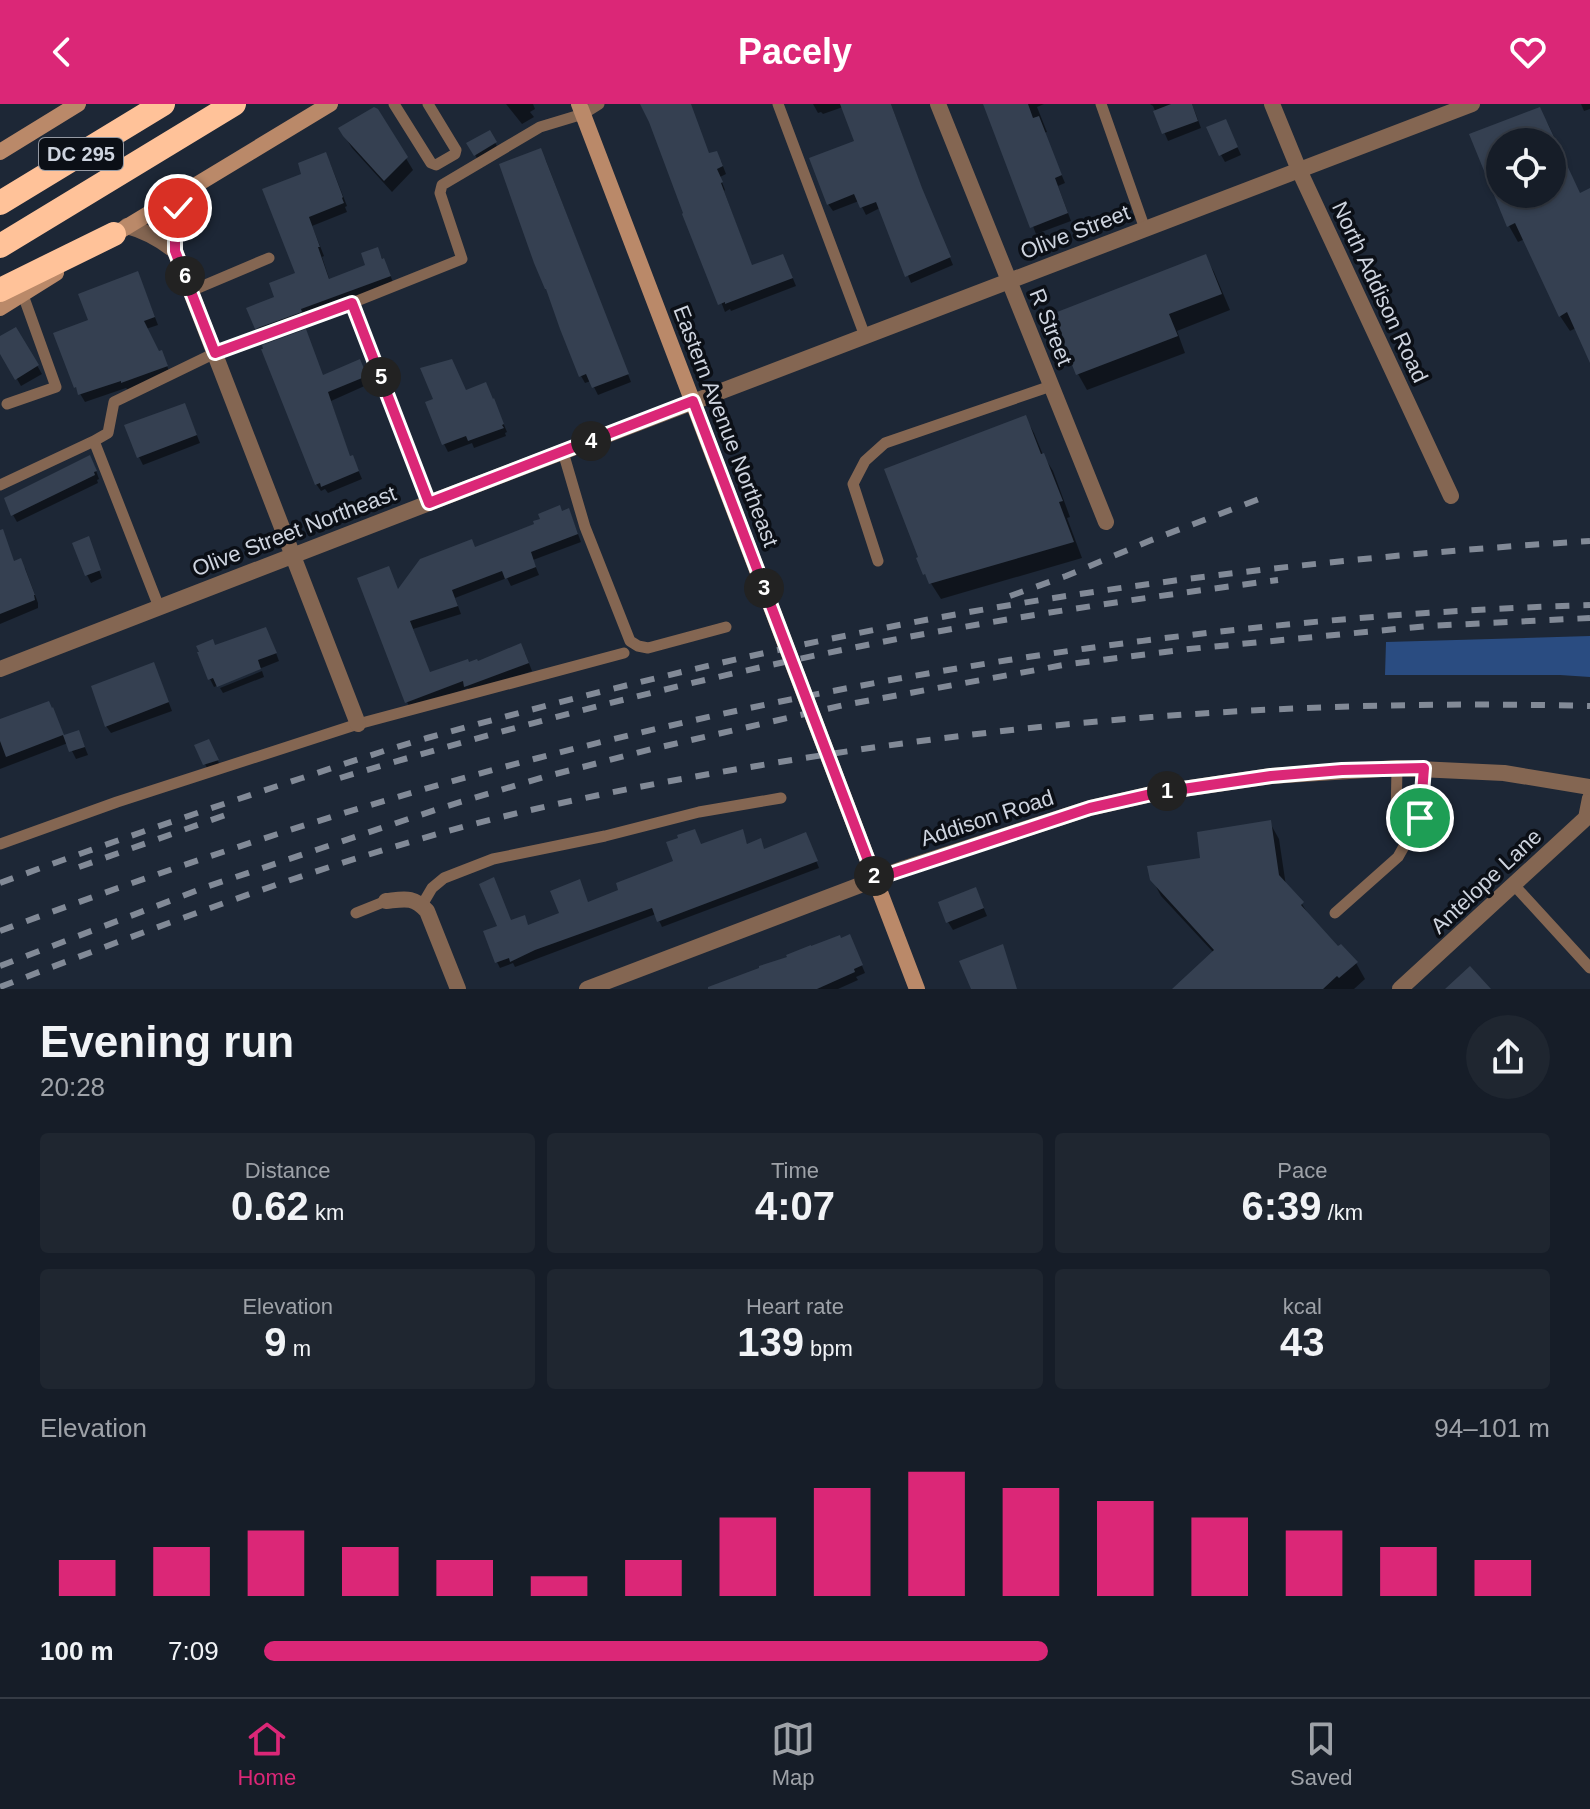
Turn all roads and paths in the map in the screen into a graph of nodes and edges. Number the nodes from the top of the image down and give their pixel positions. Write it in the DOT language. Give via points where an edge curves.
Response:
graph roads {
  1 [pos="78,104"];
  2 [pos="163,104"];
  3 [pos="234,104"];
  4 [pos="330,104"];
  5 [pos="394,104"];
  6 [pos="428,104"];
  7 [pos="599,104"];
  8 [pos="778,104"];
  9 [pos="938,104"];
  10 [pos="1101,104"];
  11 [pos="1272,104"];
  12 [pos="1472,104"];
  13 [pos="581,109"];
  14 [pos="0,152"];
  15 [pos="1299,170"];
  16 [pos="183,191"];
  17 [pos="0,203"];
  18 [pos="1145,229"];
  19 [pos="120,230"];
  20 [pos="0,246"];
  21 [pos="175,251"];
  22 [pos="269,258"];
  23 [pos="1009,281"];
  24 [pos="191,291"];
  25 [pos="12,292"];
  26 [pos="352,303"];
  27 [pos="0,308"];
  28 [pos="865,336"];
  29 [pos="215,353"];
  30 [pos="1051,386"];
  31 [pos="693,401"];
  32 [pos="7,404"];
  33 [pos="94,441"];
  34 [pos="563,452"];
  35 [pos="0,485"];
  36 [pos="1451,496"];
  37 [pos="429,503"];
  38 [pos="1106,522"];
  39 [pos="293,556"];
  40 [pos="878,561"];
  41 [pos="159,607"];
  42 [pos="726,627"];
  43 [pos="624,653"];
  44 [pos="0,669"];
  45 [pos="358,724"];
  46 [pos="1397,768"];
  47 [pos="1424,768"];
  48 [pos="1590,787"];
  49 [pos="781,798"];
  50 [pos="1590,798"];
  51 [pos="1407,842"];
  52 [pos="0,844"];
  53 [pos="875,879"];
  54 [pos="1514,885"];
  55 [pos="386,901"];
  56 [pos="422,905"];
  57 [pos="356,913"];
  58 [pos="1335,913"];
  59 [pos="1590,968"];
  60 [pos="458,989"];
  61 [pos="587,989"];
  62 [pos="917,989"];
  63 [pos="1400,989"];
  1 -- 14 [label="main road"];
  2 -- 17 [label="highway, DC 295"];
  3 -- 20 [label="highway, DC 295"];
  4 -- 16 [label="main road"];
  5 -- 6 [label="lane" via="436,165 456,150"];
  7 -- 13 [label="lane"];
  8 -- 28 [label="lane"];
  9 -- 23 [label="street, R Street"];
  10 -- 18 [label="lane"];
  11 -- 15 [label="street, North Addison Road"];
  12 -- 15 [label="street, Olive Street"];
  13 -- 26 [label="lane" via="442,185 440,193 462,259"];
  13 -- 31 [label="main road, Eastern Avenue Northeast"];
  15 -- 18 [label="street, Olive Street"];
  15 -- 36 [label="street, North Addison Road"];
  16 -- 19 [label="main road"];
  16 -- 21 [label="street"];
  18 -- 23 [label="street, Olive Street"];
  19 -- 21 [label="street" via="142,230"];
  19 -- 25 [label="highway"];
  21 -- 24 [label="street"];
  22 -- 24 [label="lane"];
  23 -- 28 [label="street, Olive Street"];
  23 -- 30 [label="street, R Street"];
  24 -- 29 [label="street"];
  25 -- 27 [label="main road"];
  25 -- 32 [label="lane" via="56,387"];
  26 -- 29 [label="lane"];
  26 -- 37 [label="lane"];
  28 -- 31 [label="street, Olive Street"];
  29 -- 33 [label="lane" via="114,402 108,433"];
  29 -- 39 [label="street"];
  30 -- 38 [label="street, R Street"];
  30 -- 40 [label="lane" via="885,443 865,461 853,484"];
  31 -- 34 [label="street, Olive Street Northeast"];
  31 -- 53 [label="main road, Eastern Avenue Northeast"];
  33 -- 35 [label="lane"];
  33 -- 41 [label="lane"];
  34 -- 37 [label="street, Olive Street Northeast"];
  34 -- 42 [label="lane" via="585,527 630,641 648,648"];
  37 -- 39 [label="street, Olive Street Northeast"];
  39 -- 41 [label="street, Olive Street Northeast"];
  39 -- 45 [label="street"];
  41 -- 44 [label="street, Olive Street Northeast"];
  43 -- 45 [label="lane"];
  45 -- 52 [label="lane"];
  46 -- 47 [label="street, Addison Road"];
  46 -- 51 [label="lane" via="1396,819"];
  46 -- 53 [label="street, Addison Road" via="1271,776 1156,793 1090,808"];
  47 -- 48 [label="street, Addison Road" via="1504,773"];
  47 -- 51 [label="lane" via="1420,818"];
  49 -- 56 [label="lane" via="493,859 444,878"];
  50 -- 54 [label="street, Antelope Lane" via="1586,818"];
  51 -- 58 [label="lane" via="1398,857"];
  53 -- 61 [label="street, Addison Road"];
  53 -- 62 [label="main road, Eastern Avenue Northeast"];
  54 -- 59 [label="lane"];
  54 -- 63 [label="street, Antelope Lane"];
  55 -- 56 [label="street"];
  55 -- 57 [label="lane"];
  56 -- 60 [label="street"];
}
